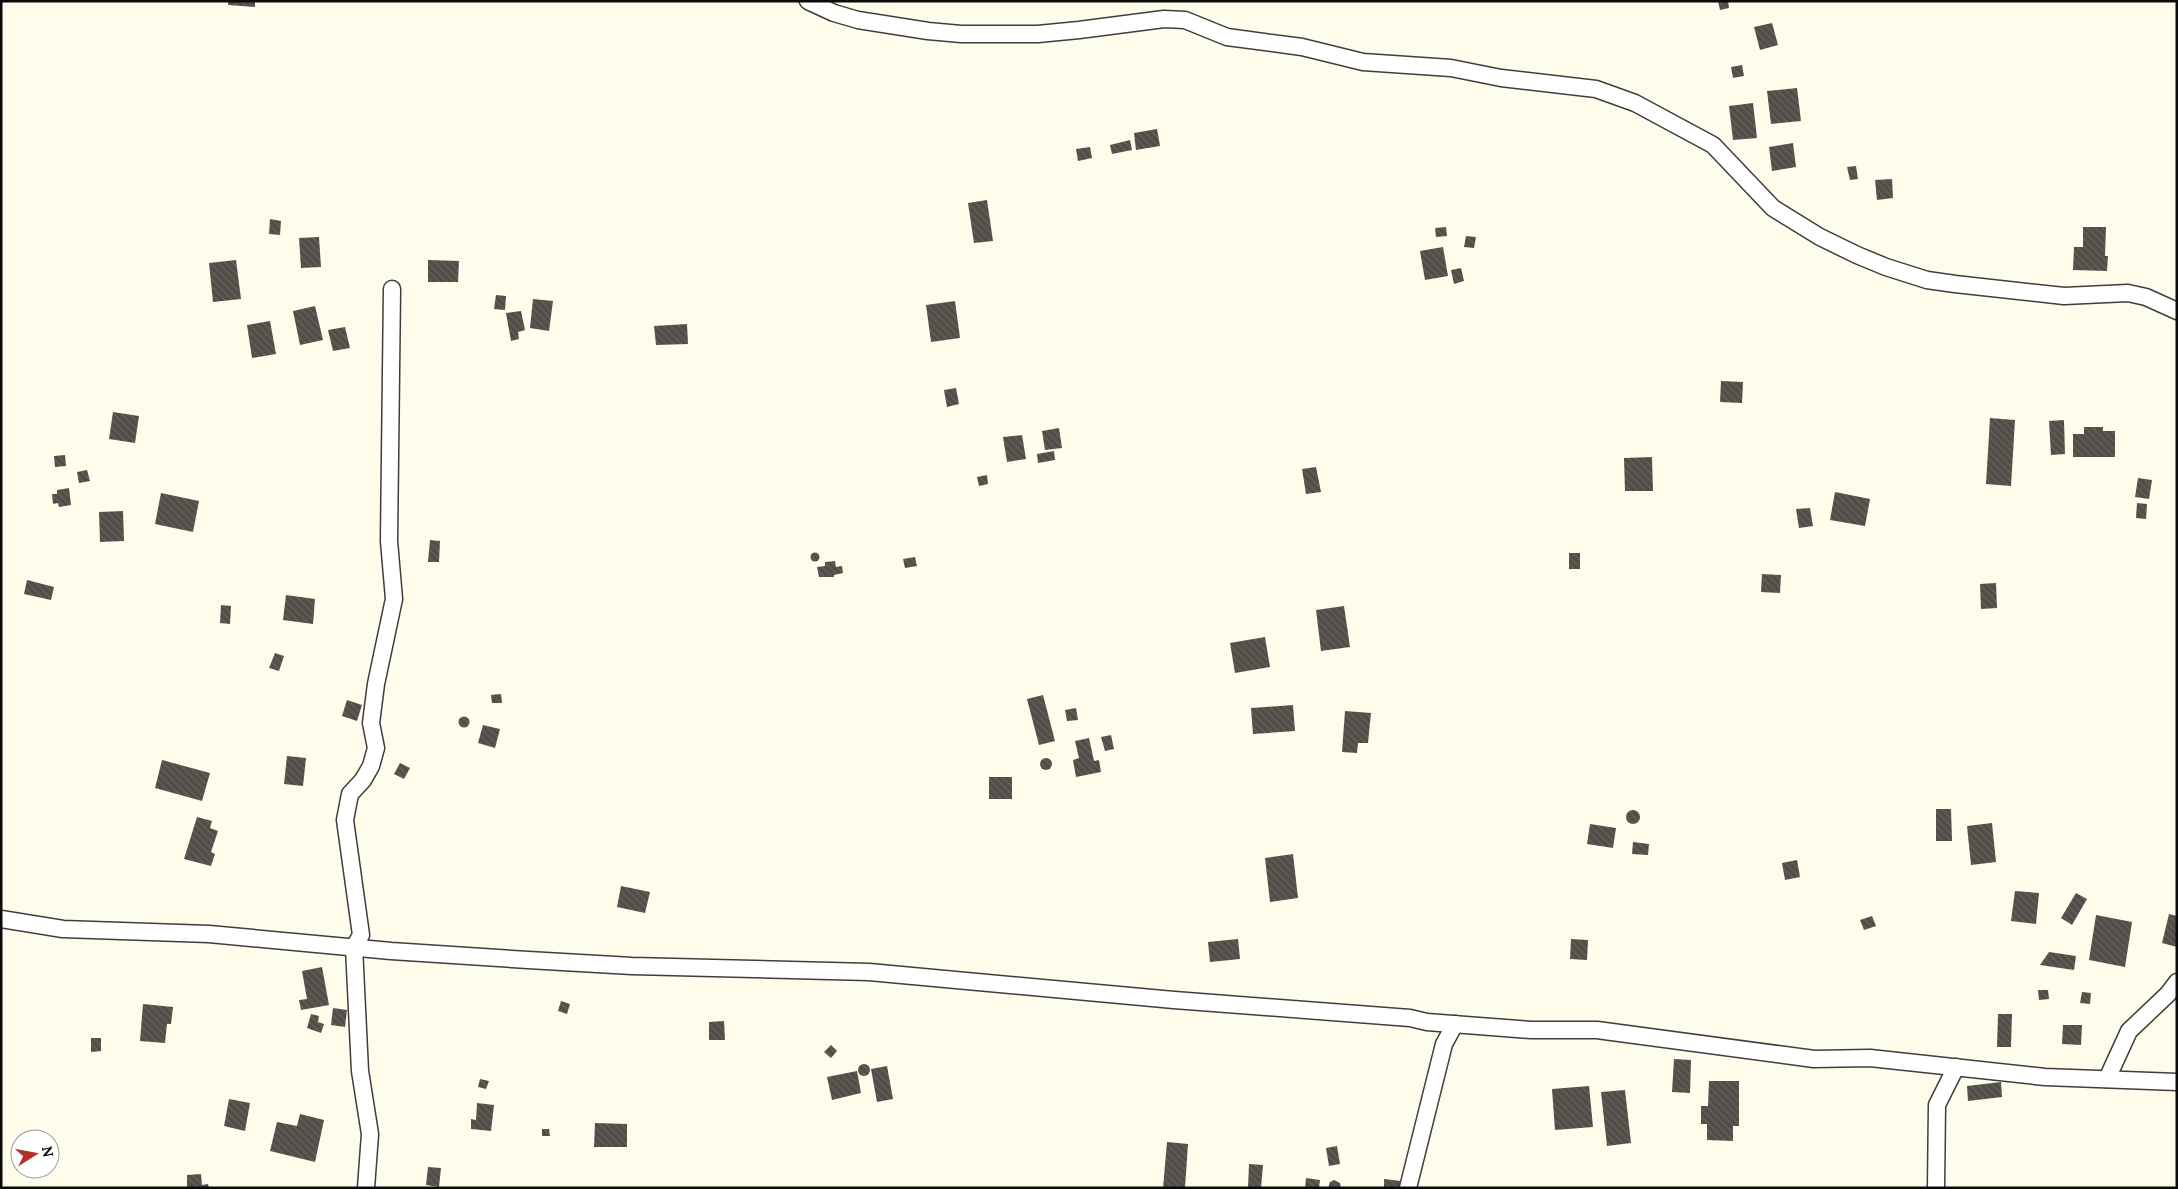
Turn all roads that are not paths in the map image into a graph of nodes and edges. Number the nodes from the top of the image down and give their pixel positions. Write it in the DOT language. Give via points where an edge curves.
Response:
graph roads {
  1 [pos="808,1"];
  2 [pos="392,289"];
  3 [pos="2177,310"];
  4 [pos="1,919"];
  5 [pos="354,947"];
  6 [pos="2177,982"];
  7 [pos="1455,1024"];
  8 [pos="1956,1067"];
  9 [pos="2106,1079"];
  10 [pos="2177,1082"];
  11 [pos="366,1188"];
  12 [pos="1408,1188"];
  13 [pos="1936,1188"];
  1 -- 3 [label="street" via="858,20 961,34 1038,34 1164,19 1185,20 1226,37 1302,47 1363,62 1451,68 1501,78 1596,89 1635,103 1713,146 1773,208 1857,256 1927,280 2064,296 2128,293"];
  2 -- 5 [label="street" via="390,541 394,599 371,723 376,748 371,766 350,794 345,820 361,935"];
  4 -- 5 [label="street" via="63,930 209,934"];
  5 -- 7 [label="street" via="632,966 869,972"];
  5 -- 11 [label="street" via="360,1071 370,1134"];
  6 -- 9 [label="street" via="2162,1001 2129,1031"];
  7 -- 8 [label="street" via="1531,1030 1597,1030 1814,1059 1870,1058"];
  7 -- 12 [label="street" via="1444,1044"];
  8 -- 9 [label="street" via="2046,1077"];
  8 -- 13 [label="street" via="1937,1105"];
  9 -- 10 [label="street"];
}
